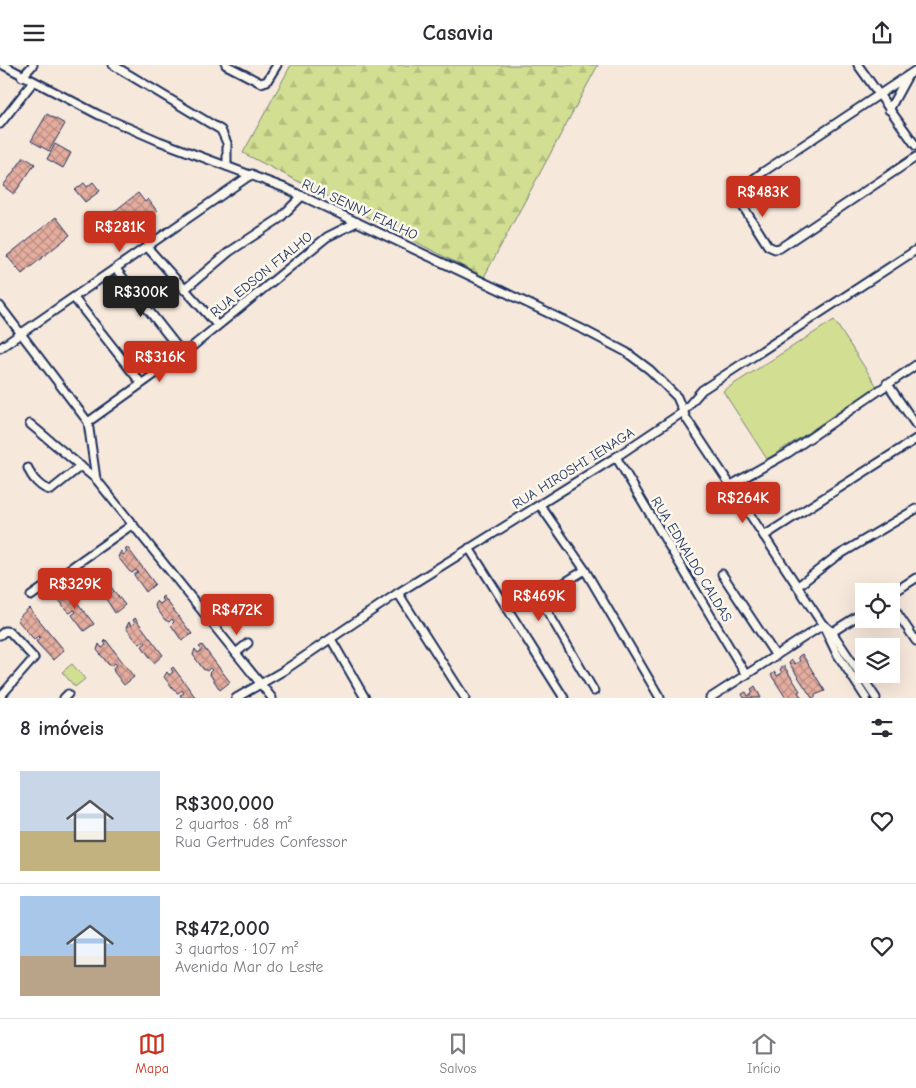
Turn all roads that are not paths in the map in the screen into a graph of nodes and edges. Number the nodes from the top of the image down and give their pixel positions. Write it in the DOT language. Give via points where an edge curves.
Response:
graph roads {
  1 [pos="3,65"];
  2 [pos="33,65"];
  3 [pos="112,65"];
  4 [pos="226,65"];
  5 [pos="277,65"];
  6 [pos="858,65"];
  7 [pos="916,70"];
  8 [pos="909,75"];
  9 [pos="22,77"];
  10 [pos="33,82"];
  11 [pos="878,95"];
  12 [pos="889,110"];
  13 [pos="0,124"];
  14 [pos="916,146"];
  15 [pos="916,157"];
  16 [pos="227,166"];
  17 [pos="252,174"];
  18 [pos="302,196"];
  19 [pos="357,222"];
  20 [pos="147,247"];
  21 [pos="916,250"];
  22 [pos="116,269"];
  23 [pos="184,290"];
  24 [pos="74,298"];
  25 [pos="0,306"];
  26 [pos="216,325"];
  27 [pos="21,333"];
  28 [pos="0,348"];
  29 [pos="184,354"];
  30 [pos="916,365"];
  31 [pos="141,383"];
  32 [pos="887,383"];
  33 [pos="683,412"];
  34 [pos="88,422"];
  35 [pos="30,424"];
  36 [pos="916,425"];
  37 [pos="916,439"];
  38 [pos="616,457"];
  39 [pos="81,466"];
  40 [pos="28,468"];
  41 [pos="96,479"];
  42 [pos="731,485"];
  43 [pos="540,505"];
  44 [pos="916,509"];
  45 [pos="133,525"];
  46 [pos="764,536"];
  47 [pos="469,549"];
  48 [pos="584,570"];
  49 [pos="722,574"];
  50 [pos="916,578"];
  51 [pos="798,586"];
  52 [pos="900,588"];
  53 [pos="398,593"];
  54 [pos="31,596"];
  55 [pos="223,615"];
  56 [pos="900,617"];
  57 [pos="855,618"];
  58 [pos="212,623"];
  59 [pos="823,625"];
  60 [pos="1,633"];
  61 [pos="829,634"];
  62 [pos="331,639"];
  63 [pos="916,641"];
  64 [pos="248,643"];
  65 [pos="236,653"];
  66 [pos="776,656"];
  67 [pos="746,675"];
  68 [pos="260,683"];
  69 [pos="594,691"];
  70 [pos="0,697"];
  71 [pos="236,698"];
  72 [pos="272,698"];
  73 [pos="365,698"];
  74 [pos="465,698"];
  75 [pos="564,698"];
  76 [pos="660,698"];
  77 [pos="710,698"];
  78 [pos="866,698"];
  79 [pos="876,698"];
  1 -- 9 [label="street, RUA SENNY FIALHO"];
  2 -- 9 [label="street"];
  3 -- 16 [label="street" via="220,131 227,143"];
  4 -- 5 [label="street" via="256,82 265,83"];
  6 -- 11 [label="street"];
  7 -- 8 [label="street"];
  8 -- 11 [label="street"];
  8 -- 12 [label="street"];
  9 -- 10 [label="street, RUA SENNY FIALHO"];
  10 -- 13 [label="street"];
  10 -- 16 [label="street, RUA SENNY FIALHO" via="142,134"];
  11 -- 12 [label="street"];
  11 -- 15 [label="street" via="739,190 739,202 768,246 780,248"];
  12 -- 14 [label="street"];
  16 -- 17 [label="street, RUA SENNY FIALHO"];
  17 -- 18 [label="street, RUA SENNY FIALHO"];
  17 -- 20 [label="street"];
  18 -- 19 [label="street, RUA SENNY FIALHO"];
  18 -- 23 [label="street" via="279,219 229,252"];
  19 -- 26 [label="street, RUA EDSON FIALHO" via="327,237"];
  19 -- 33 [label="street, RUA SENNY FIALHO" via="626,353 650,369 672,391"];
  20 -- 22 [label="street"];
  20 -- 23 [label="street"];
  21 -- 33 [label="street, RUA HIROSHI IENAGA" via="702,390"];
  22 -- 24 [label="street"];
  22 -- 29 [label="street"];
  23 -- 26 [label="street"];
  24 -- 27 [label="street"];
  24 -- 31 [label="street"];
  25 -- 27 [label="street"];
  26 -- 29 [label="street, RUA EDSON FIALHO"];
  27 -- 28 [label="street"];
  27 -- 34 [label="street"];
  29 -- 31 [label="street, RUA EDSON FIALHO"];
  30 -- 32 [label="street"];
  31 -- 34 [label="street, RUA EDSON FIALHO"];
  32 -- 36 [label="street"];
  32 -- 42 [label="street" via="788,453"];
  33 -- 38 [label="street, RUA HIROSHI IENAGA"];
  33 -- 42 [label="street, RUA SENNY FIALHO"];
  34 -- 41 [label="street"];
  35 -- 39 [label="street"];
  37 -- 46 [label="street"];
  38 -- 43 [label="street, RUA HIROSHI IENAGA"];
  38 -- 67 [label="street, RUA EDNALDO CALDAS"];
  39 -- 40 [label="street" via="54,489 48,490 34,479"];
  39 -- 41 [label="street"];
  41 -- 45 [label="street"];
  42 -- 46 [label="street, RUA SENNY FIALHO"];
  43 -- 47 [label="street, RUA HIROSHI IENAGA"];
  43 -- 48 [label="street"];
  44 -- 51 [label="street" via="827,563"];
  45 -- 54 [label="street"];
  45 -- 58 [label="street"];
  46 -- 51 [label="street, RUA SENNY FIALHO"];
  47 -- 53 [label="street, RUA HIROSHI IENAGA"];
  47 -- 75 [label="street"];
  48 -- 69 [label="street" via="548,593 542,602"];
  48 -- 76 [label="street"];
  49 -- 66 [label="street"];
  50 -- 52 [label="street"];
  51 -- 59 [label="street, RUA SENNY FIALHO"];
  53 -- 62 [label="street, RUA HIROSHI IENAGA"];
  53 -- 74 [label="street"];
  55 -- 58 [label="street"];
  56 -- 63 [label="street"];
  57 -- 61 [label="street"];
  58 -- 65 [label="street"];
  59 -- 61 [label="street"];
  59 -- 66 [label="street"];
  60 -- 70 [label="street" via="10,632 34,658"];
  61 -- 78 [label="street"];
  61 -- 79 [label="street"];
  62 -- 68 [label="street, RUA HIROSHI IENAGA"];
  62 -- 73 [label="street"];
  64 -- 65 [label="street"];
  65 -- 68 [label="street"];
  66 -- 67 [label="street"];
  67 -- 77 [label="street"];
  68 -- 71 [label="street, RUA HIROSHI IENAGA"];
  68 -- 72 [label="street"];
}
